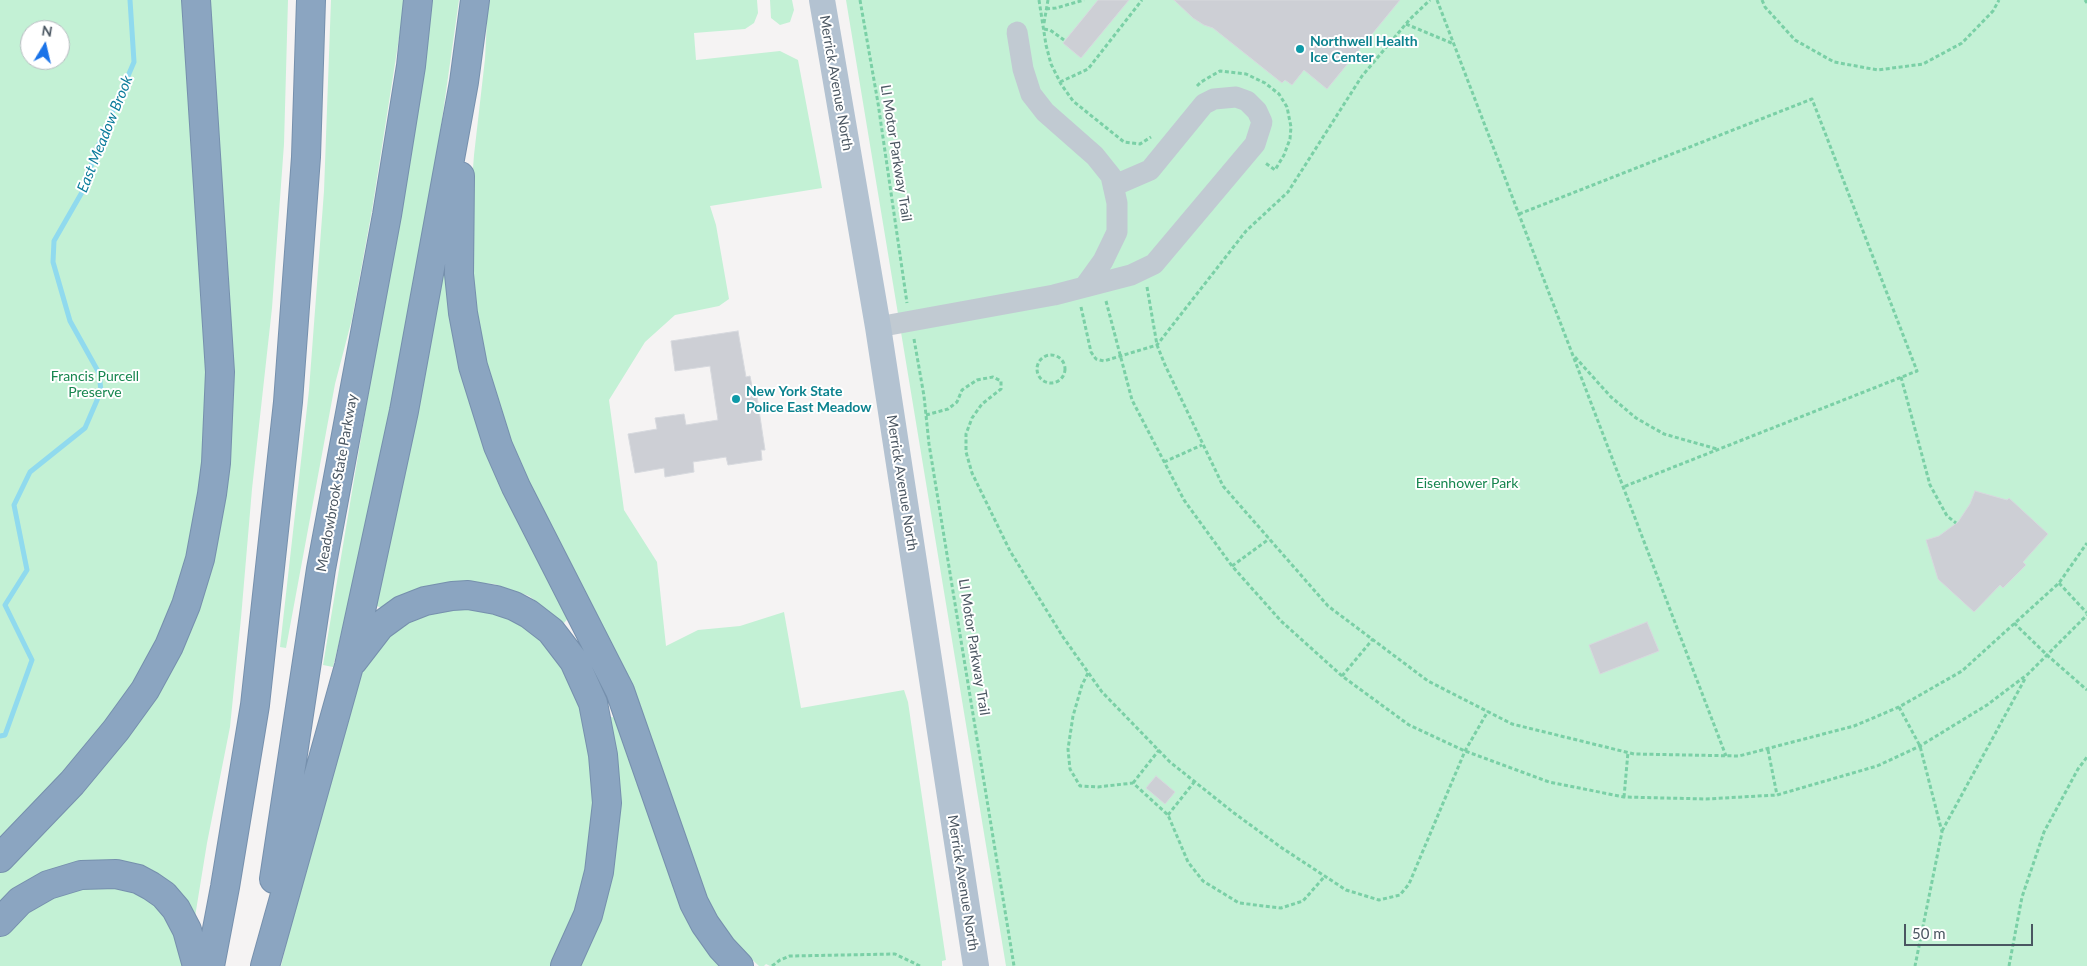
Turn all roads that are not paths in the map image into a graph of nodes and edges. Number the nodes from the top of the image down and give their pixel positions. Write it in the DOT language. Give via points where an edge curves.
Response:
graph roads {
  1 [pos="196,0"];
  2 [pos="311,0"];
  3 [pos="418,0"];
  4 [pos="475,0"];
  5 [pos="822,0"];
  6 [pos="1017,32"];
  7 [pos="464,82"];
  8 [pos="1113,186"];
  9 [pos="1082,293"];
  10 [pos="878,327"];
  11 [pos="349,666"];
  12 [pos="0,858"];
  13 [pos="0,922"];
  14 [pos="197,966"];
  15 [pos="210,966"];
  16 [pos="257,966"];
  17 [pos="265,966"];
  18 [pos="565,966"];
  19 [pos="738,966"];
  20 [pos="976,966"];
  1 -- 12 [label="highway" via="220,372 216,463 200,559 170,646 145,690 72,783"];
  2 -- 15 [label="highway" via="306,157 287,412 255,705"];
  3 -- 16 [label="highway, Meadowbrook State Parkway" via="411,66 388,205 321,569 272,898"];
  4 -- 7 [label="highway"];
  5 -- 10 [label="main road, Merrick Avenue North"];
  6 -- 8 [label="lane" via="1030,94 1045,112 1096,156"];
  7 -- 11 [label="highway" via="404,411"];
  7 -- 19 [label="highway" via="459,274 472,366 498,446 516,487 620,691 694,903 705,924"];
  8 -- 9 [label="lane" via="1117,203 1117,232"];
  8 -- 9 [label="lane" via="1150,170 1204,104 1214,99 1236,97 1247,101 1257,111 1262,122 1255,144 1154,264"];
  9 -- 10 [label="lane"];
  10 -- 20 [label="main road, Merrick Avenue North"];
  11 -- 17 [label="highway"];
  11 -- 18 [label="highway" via="380,626 402,610 425,602 468,595 496,600 529,614 552,631 574,661 593,703 604,755 607,803 599,872 588,915"];
  13 -- 14 [label="highway" via="20,901 48,884 81,875 116,874 151,886 176,908"];
}
